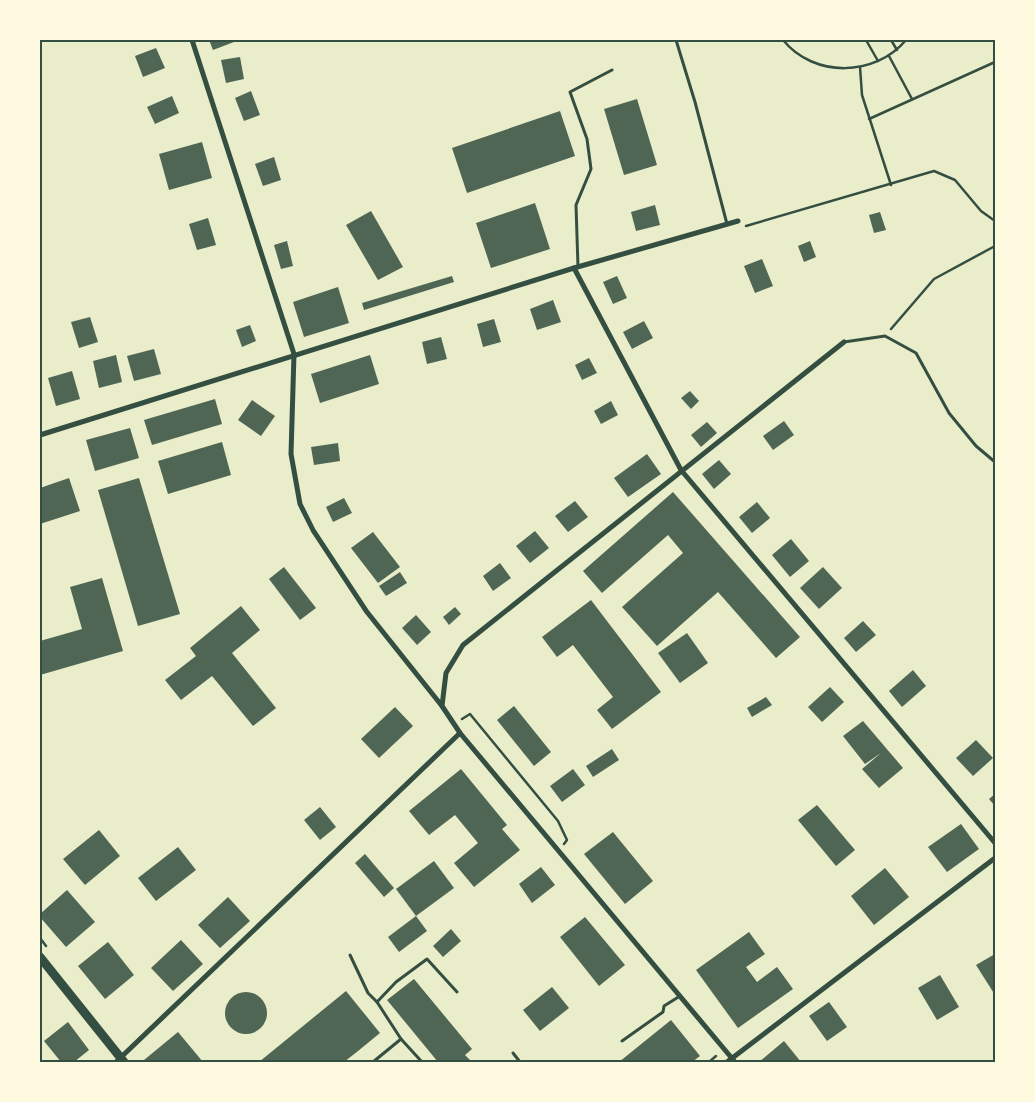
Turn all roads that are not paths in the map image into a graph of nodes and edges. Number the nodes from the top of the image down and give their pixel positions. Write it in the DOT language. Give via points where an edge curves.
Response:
graph roads {
  1 [pos="192,40"];
  2 [pos="676,40"];
  3 [pos="612,70"];
  4 [pos="738,221"];
  5 [pos="727,224"];
  6 [pos="576,268"];
  7 [pos="844,342"];
  8 [pos="294,354"];
  9 [pos="40,434"];
  10 [pos="995,462"];
  11 [pos="682,470"];
  12 [pos="442,706"];
  13 [pos="460,733"];
  14 [pos="995,843"];
  15 [pos="995,858"];
  16 [pos="350,955"];
  17 [pos="40,957"];
  18 [pos="457,992"];
  19 [pos="680,996"];
  20 [pos="377,1002"];
  21 [pos="401,1039"];
  22 [pos="622,1041"];
  23 [pos="513,1053"];
  24 [pos="120,1060"];
  25 [pos="731,1061"];
  26 [pos="373,1062"];
  27 [pos="422,1062"];
  28 [pos="520,1062"];
  1 -- 8 [label="street"];
  2 -- 5 [label="lane"];
  3 -- 6 [label="lane" via="570,92 587,139 591,169 576,205"];
  4 -- 5 [label="street"];
  5 -- 6 [label="street"];
  6 -- 8 [label="street"];
  6 -- 11 [label="street"];
  7 -- 10 [label="lane" via="885,336 916,353 949,414 976,446"];
  7 -- 11 [label="street"];
  8 -- 9 [label="street"];
  8 -- 12 [label="street" via="291,454 300,504 313,530 367,612"];
  11 -- 12 [label="street" via="463,645 446,673"];
  11 -- 14 [label="street"];
  12 -- 13 [label="street"];
  13 -- 19 [label="street"];
  13 -- 24 [label="street"];
  15 -- 25 [label="street"];
  16 -- 20 [label="lane" via="368,993"];
  17 -- 24 [label="street"];
  18 -- 20 [label="lane" via="427,959 396,982"];
  19 -- 22 [label="lane"];
  19 -- 25 [label="street"];
  20 -- 21 [label="lane"];
  21 -- 26 [label="lane"];
  21 -- 27 [label="lane"];
  23 -- 28 [label="lane"];
}
